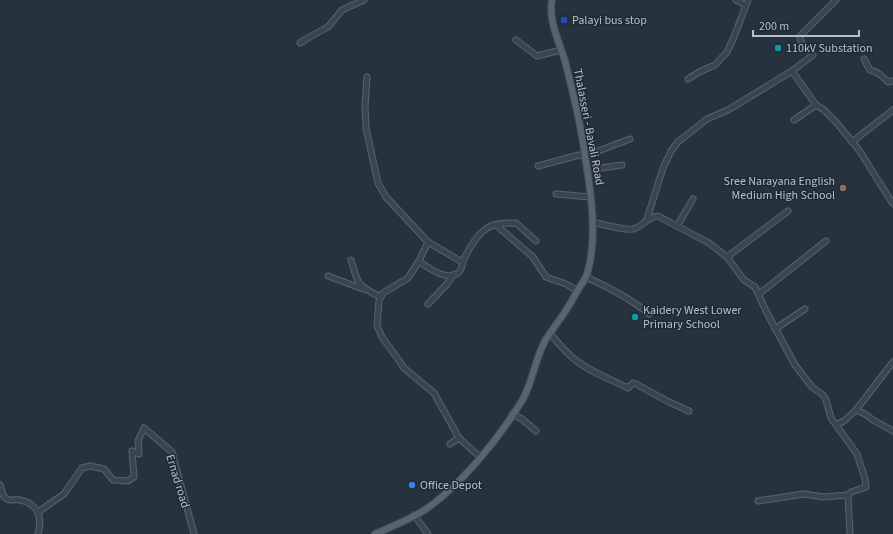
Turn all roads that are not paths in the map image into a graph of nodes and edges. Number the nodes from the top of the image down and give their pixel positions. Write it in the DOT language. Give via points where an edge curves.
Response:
graph roads {
  1 [pos="364,0"];
  2 [pos="552,0"];
  3 [pos="736,0"];
  4 [pos="836,0"];
  5 [pos="747,2"];
  6 [pos="516,40"];
  7 [pos="300,43"];
  8 [pos="561,50"];
  9 [pos="864,59"];
  10 [pos="792,71"];
  11 [pos="367,78"];
  12 [pos="688,79"];
  13 [pos="893,81"];
  14 [pos="816,105"];
  15 [pos="893,110"];
  16 [pos="794,120"];
  17 [pos="630,139"];
  18 [pos="852,142"];
  19 [pos="585,156"];
  20 [pos="622,165"];
  21 [pos="538,166"];
  22 [pos="587,170"];
  23 [pos="556,194"];
  24 [pos="590,197"];
  25 [pos="693,199"];
  26 [pos="892,200"];
  27 [pos="788,211"];
  28 [pos="647,220"];
  29 [pos="592,222"];
  30 [pos="496,225"];
  31 [pos="677,226"];
  32 [pos="536,241"];
  33 [pos="826,241"];
  34 [pos="428,242"];
  35 [pos="726,257"];
  36 [pos="351,260"];
  37 [pos="419,261"];
  38 [pos="462,262"];
  39 [pos="453,275"];
  40 [pos="328,276"];
  41 [pos="586,277"];
  42 [pos="364,289"];
  43 [pos="578,291"];
  44 [pos="759,294"];
  45 [pos="381,297"];
  46 [pos="428,304"];
  47 [pos="805,310"];
  48 [pos="649,314"];
  49 [pos="776,329"];
  50 [pos="550,333"];
  51 [pos="893,362"];
  52 [pos="856,410"];
  53 [pos="688,411"];
  54 [pos="512,414"];
  55 [pos="836,425"];
  56 [pos="536,430"];
  57 [pos="893,431"];
  58 [pos="459,438"];
  59 [pos="450,444"];
  60 [pos="480,457"];
  61 [pos="0,485"];
  62 [pos="848,494"];
  63 [pos="758,501"];
  64 [pos="38,512"];
  65 [pos="414,515"];
  66 [pos="38,534"];
  67 [pos="194,534"];
  68 [pos="375,534"];
  69 [pos="428,534"];
  70 [pos="850,534"];
  1 -- 7 [label="street" via="342,10 328,27"];
  2 -- 8 [label="main road, Thalasseri - Bavali Road" via="550,8"];
  3 -- 5 [label="street"];
  4 -- 10 [label="street" via="801,35 802,43 813,55"];
  5 -- 12 [label="street" via="727,52 716,65"];
  6 -- 8 [label="street" via="537,56"];
  8 -- 19 [label="main road, Thalasseri - Bavali Road" via="576,105"];
  9 -- 13 [label="street" via="870,70 882,75 888,82"];
  10 -- 14 [label="street"];
  10 -- 28 [label="street" via="728,110 707,119 678,142 663,168"];
  11 -- 34 [label="street" via="366,128 378,182 386,197"];
  14 -- 16 [label="street"];
  14 -- 18 [label="street" via="836,122"];
  15 -- 18 [label="street"];
  17 -- 19 [label="street"];
  18 -- 26 [label="street"];
  19 -- 21 [label="street" via="579,155"];
  19 -- 22 [label="main road, Thalasseri - Bavali Road"];
  20 -- 22 [label="street"];
  22 -- 24 [label="main road, Thalasseri - Bavali Road"];
  23 -- 24 [label="street"];
  24 -- 29 [label="main road, Thalasseri - Bavali Road"];
  25 -- 31 [label="street"];
  27 -- 35 [label="street"];
  28 -- 29 [label="street" via="636,229 629,230"];
  28 -- 31 [label="street" via="652,216 658,216"];
  29 -- 41 [label="main road, Thalasseri - Bavali Road"];
  30 -- 32 [label="street" via="516,223"];
  30 -- 38 [label="street" via="488,228 477,238"];
  30 -- 43 [label="street" via="533,257 546,277"];
  31 -- 35 [label="street" via="709,243"];
  33 -- 44 [label="street"];
  34 -- 37 [label="street"];
  34 -- 38 [label="street"];
  35 -- 44 [label="street" via="744,280 756,287"];
  36 -- 42 [label="street" via="357,279"];
  37 -- 39 [label="street" via="432,270"];
  37 -- 45 [label="street" via="408,278 383,293"];
  38 -- 39 [label="street" via="461,270"];
  39 -- 46 [label="street"];
  40 -- 42 [label="street"];
  41 -- 43 [label="main road, Thalasseri - Bavali Road"];
  41 -- 48 [label="street" via="636,303"];
  42 -- 45 [label="street"];
  43 -- 50 [label="main road, Thalasseri - Bavali Road"];
  44 -- 49 [label="street"];
  45 -- 58 [label="street" via="377,326 382,337 404,368 434,393"];
  47 -- 49 [label="street"];
  49 -- 55 [label="street" via="795,365 812,388 826,400 831,418"];
  50 -- 53 [label="street" via="574,359 585,366 628,388 633,383 636,384"];
  50 -- 54 [label="main road, Thalasseri - Bavali Road" via="541,349 530,384"];
  51 -- 52 [label="street"];
  52 -- 55 [label="street"];
  52 -- 57 [label="street"];
  54 -- 56 [label="street"];
  54 -- 60 [label="main road, Thalasseri - Bavali Road"];
  55 -- 62 [label="street" via="857,454 865,479 866,487"];
  58 -- 59 [label="street"];
  58 -- 60 [label="street"];
  60 -- 65 [label="main road, Thalasseri - Bavali Road" via="444,495"];
  61 -- 64 [label="street" via="4,497 27,502"];
  62 -- 63 [label="street" via="823,497 804,494"];
  62 -- 70 [label="street"];
  64 -- 66 [label="street"];
  64 -- 67 [label="street, Ernad road" via="64,494 82,468 90,466 104,469 113,480 128,481 134,476 132,450 139,454 138,441 144,428 172,452"];
  65 -- 68 [label="main road, Thalasseri - Bavali Road"];
  65 -- 69 [label="street"];
}
